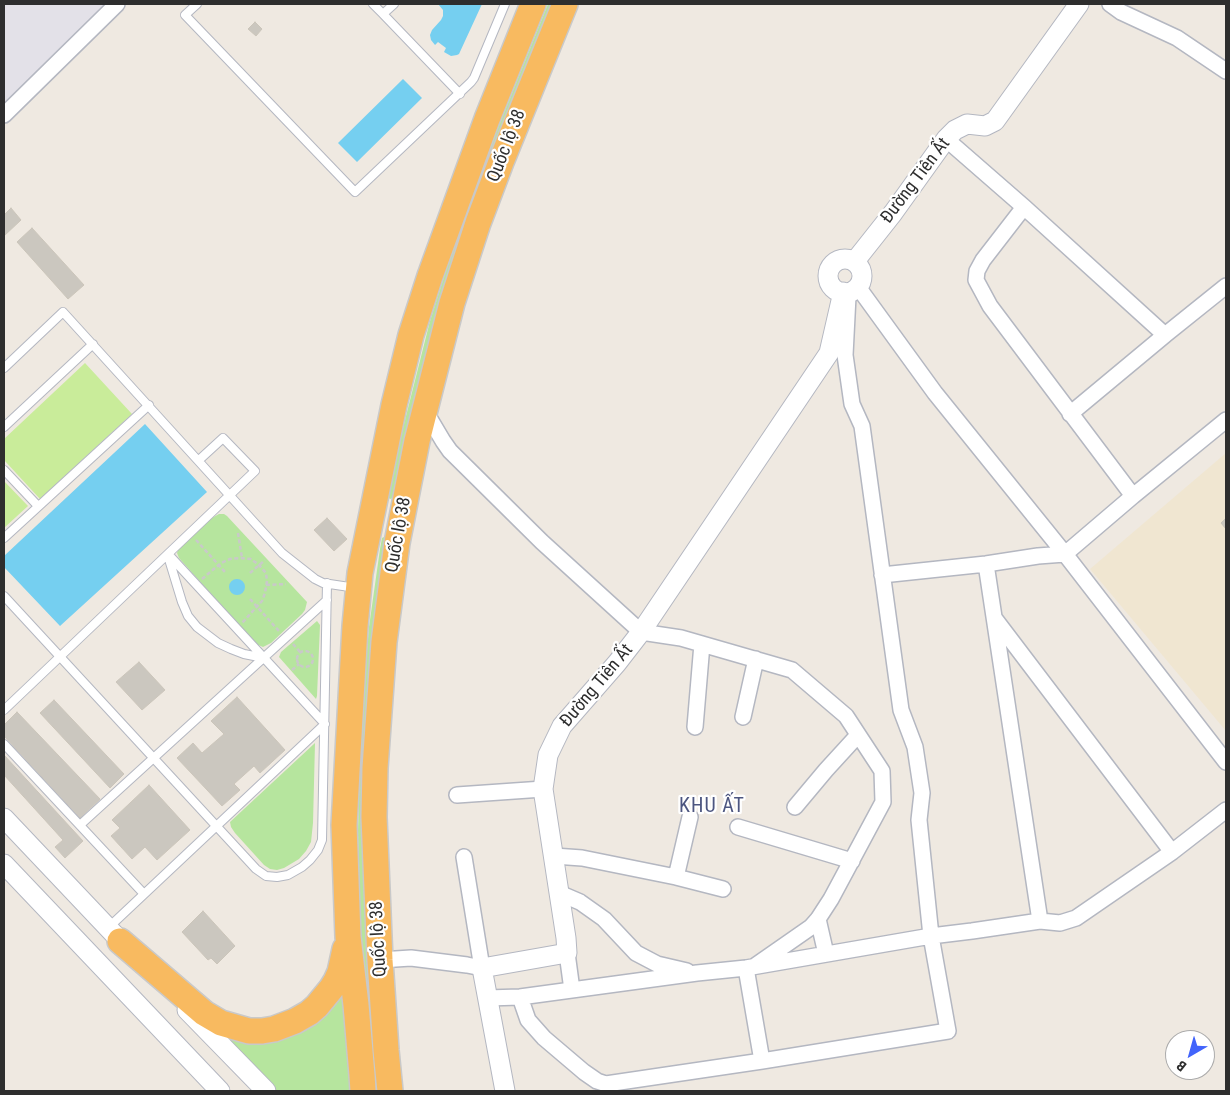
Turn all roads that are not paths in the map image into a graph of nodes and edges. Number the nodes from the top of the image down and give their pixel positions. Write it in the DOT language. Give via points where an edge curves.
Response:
graph roads {
  1 [pos="117,4"];
  2 [pos="197,4"];
  3 [pos="373,4"];
  4 [pos="394,4"];
  5 [pos="504,4"];
  6 [pos="533,4"];
  7 [pos="565,4"];
  8 [pos="1079,4"];
  9 [pos="1110,4"];
  10 [pos="383,14"];
  11 [pos="1226,71"];
  12 [pos="460,94"];
  13 [pos="4,116"];
  14 [pos="946,139"];
  15 [pos="1024,207"];
  16 [pos="854,262"];
  17 [pos="1226,286"];
  18 [pos="850,291"];
  19 [pos="1165,335"];
  20 [pos="93,344"];
  21 [pos="4,368"];
  22 [pos="149,405"];
  23 [pos="424,410"];
  24 [pos="1070,414"];
  25 [pos="1226,420"];
  26 [pos="4,427"];
  27 [pos="199,460"];
  28 [pos="4,470"];
  29 [pos="230,494"];
  30 [pos="1133,496"];
  31 [pos="38,506"];
  32 [pos="372,514"];
  33 [pos="402,520"];
  34 [pos="4,538"];
  35 [pos="168,554"];
  36 [pos="1065,554"];
  37 [pos="986,564"];
  38 [pos="882,575"];
  39 [pos="327,583"];
  40 [pos="358,588"];
  41 [pos="4,596"];
  42 [pos="327,600"];
  43 [pos="994,618"];
  44 [pos="641,632"];
  45 [pos="702,644"];
  46 [pos="60,657"];
  47 [pos="264,658"];
  48 [pos="756,659"];
  49 [pos="4,710"];
  50 [pos="743,717"];
  51 [pos="325,724"];
  52 [pos="695,727"];
  53 [pos="858,735"];
  54 [pos="4,744"];
  55 [pos="154,758"];
  56 [pos="1226,762"];
  57 [pos="543,789"];
  58 [pos="457,795"];
  59 [pos="795,807"];
  60 [pos="1226,810"];
  61 [pos="690,817"];
  62 [pos="4,818"];
  63 [pos="80,825"];
  64 [pos="217,826"];
  65 [pos="738,827"];
  66 [pos="1172,852"];
  67 [pos="554,856"];
  68 [pos="464,858"];
  69 [pos="852,861"];
  70 [pos="4,864"];
  71 [pos="50,867"];
  72 [pos="676,877"];
  73 [pos="723,889"];
  74 [pos="28,890"];
  75 [pos="559,893"];
  76 [pos="144,894"];
  77 [pos="818,919"];
  78 [pos="1040,922"];
  79 [pos="114,934"];
  80 [pos="932,936"];
  81 [pos="348,937"];
  82 [pos="567,953"];
  83 [pos="826,954"];
  84 [pos="380,960"];
  85 [pos="751,967"];
  86 [pos="482,968"];
  87 [pos="697,973"];
  88 [pos="572,990"];
  89 [pos="520,996"];
  90 [pos="487,998"];
  91 [pos="762,1061"];
  92 [pos="606,1088"];
  93 [pos="220,1091"];
  94 [pos="266,1091"];
  95 [pos="363,1091"];
  96 [pos="390,1091"];
  97 [pos="505,1091"];
  1 -- 13 [label="street"];
  2 -- 12 [label="lane" via="185,15 355,192"];
  3 -- 10 [label="lane"];
  4 -- 10 [label="lane"];
  5 -- 12 [label="lane" via="474,78"];
  6 -- 32 [label="highway, Quốc lộ 38" via="487,119 411,335"];
  7 -- 23 [label="highway, Quốc lộ 38" via="478,223 452,303"];
  8 -- 14 [label="street, Đường Tiên Ất" via="995,121 985,126 967,124"];
  9 -- 11 [label="street" via="1177,38"];
  10 -- 12 [label="lane"];
  14 -- 15 [label="street"];
  14 -- 16 [label="street, Đường Tiên Ất"];
  15 -- 19 [label="street"];
  15 -- 24 [label="street" via="983,260 976,280 990,306"];
  16 -- 18 [label="street" via="860,266 862,277"];
  16 -- 18 [label="street" via="840,259 828,271 833,287 838,291"];
  17 -- 19 [label="street"];
  18 -- 36 [label="street"];
  18 -- 38 [label="street" via="845,355 852,404 862,426"];
  18 -- 44 [label="street, Đường Tiên Ất" via="828,353"];
  19 -- 24 [label="street"];
  20 -- 21 [label="lane" via="63,312"];
  20 -- 22 [label="lane"];
  20 -- 26 [label="lane"];
  22 -- 27 [label="lane"];
  22 -- 31 [label="lane"];
  23 -- 33 [label="highway, Quốc lộ 38"];
  23 -- 44 [label="street" via="450,451 542,542"];
  24 -- 30 [label="street"];
  25 -- 30 [label="street"];
  27 -- 29 [label="lane"];
  27 -- 29 [label="lane" via="223,438 255,471"];
  28 -- 31 [label="lane"];
  29 -- 35 [label="lane"];
  29 -- 39 [label="lane" via="282,553 316,579"];
  30 -- 36 [label="street"];
  31 -- 34 [label="lane"];
  32 -- 33 [label="highway"];
  32 -- 40 [label="highway, Quốc lộ 38"];
  33 -- 84 [label="highway, Quốc lộ 38" via="384,642 375,768"];
  35 -- 46 [label="lane"];
  35 -- 47 [label="lane"];
  35 -- 47 [label="lane" via="182,602 198,627 218,643"];
  36 -- 37 [label="street"];
  36 -- 56 [label="street"];
  37 -- 38 [label="street"];
  37 -- 43 [label="street"];
  38 -- 80 [label="street" via="901,710 915,747 922,793 918,820"];
  39 -- 40 [label="lane"];
  39 -- 42 [label="lane"];
  40 -- 81 [label="highway, Quốc lộ 38" via="344,825"];
  41 -- 46 [label="lane"];
  42 -- 47 [label="lane"];
  42 -- 51 [label="lane"];
  43 -- 66 [label="street"];
  43 -- 78 [label="street"];
  44 -- 45 [label="street"];
  44 -- 57 [label="street, Đường Tiên Ất" via="562,726 548,755"];
  45 -- 48 [label="street"];
  45 -- 52 [label="street"];
  46 -- 49 [label="lane"];
  46 -- 55 [label="lane"];
  47 -- 51 [label="lane"];
  47 -- 55 [label="lane"];
  48 -- 50 [label="street"];
  48 -- 53 [label="street" via="792,670 846,716"];
  51 -- 64 [label="lane"];
  51 -- 64 [label="lane" via="322,840 310,860 288,875 266,876"];
  53 -- 59 [label="street"];
  53 -- 69 [label="street" via="882,771 883,802"];
  54 -- 63 [label="lane"];
  55 -- 63 [label="lane"];
  55 -- 64 [label="lane"];
  57 -- 58 [label="street"];
  57 -- 67 [label="street, Đường Tiên Ất"];
  60 -- 66 [label="street"];
  61 -- 72 [label="street"];
  62 -- 71 [label="street"];
  63 -- 76 [label="lane"];
  64 -- 76 [label="lane"];
  65 -- 69 [label="street"];
  66 -- 78 [label="street" via="1076,918 1060,923"];
  67 -- 72 [label="street" via="582,858"];
  67 -- 75 [label="street, Đường Tiên Ất"];
  68 -- 86 [label="street"];
  69 -- 77 [label="street"];
  70 -- 74 [label="street"];
  71 -- 74 [label="street"];
  71 -- 79 [label="street"];
  72 -- 73 [label="street"];
  74 -- 93 [label="street"];
  75 -- 82 [label="street, Đường Tiên Ất"];
  75 -- 87 [label="street" via="580,902 604,919 636,953 657,964"];
  76 -- 79 [label="lane"];
  77 -- 83 [label="street"];
  77 -- 85 [label="street"];
  78 -- 80 [label="street"];
  79 -- 81 [label="highway" via="204,1013 221,1023 250,1031 274,1029 295,1020 323,999 340,972"];
  79 -- 94 [label="street"];
  80 -- 83 [label="street"];
  80 -- 91 [label="street" via="948,1030"];
  81 -- 95 [label="highway, Quốc lộ 38"];
  82 -- 86 [label="street"];
  82 -- 88 [label="street"];
  83 -- 85 [label="street"];
  84 -- 86 [label="street" via="411,958"];
  84 -- 96 [label="highway, Quốc lộ 38"];
  85 -- 87 [label="street"];
  85 -- 91 [label="street"];
  86 -- 90 [label="street"];
  87 -- 88 [label="street"];
  88 -- 89 [label="street"];
  89 -- 90 [label="street"];
  89 -- 92 [label="street" via="528,1020 544,1038"];
  90 -- 97 [label="street"];
  91 -- 92 [label="street"];
}
